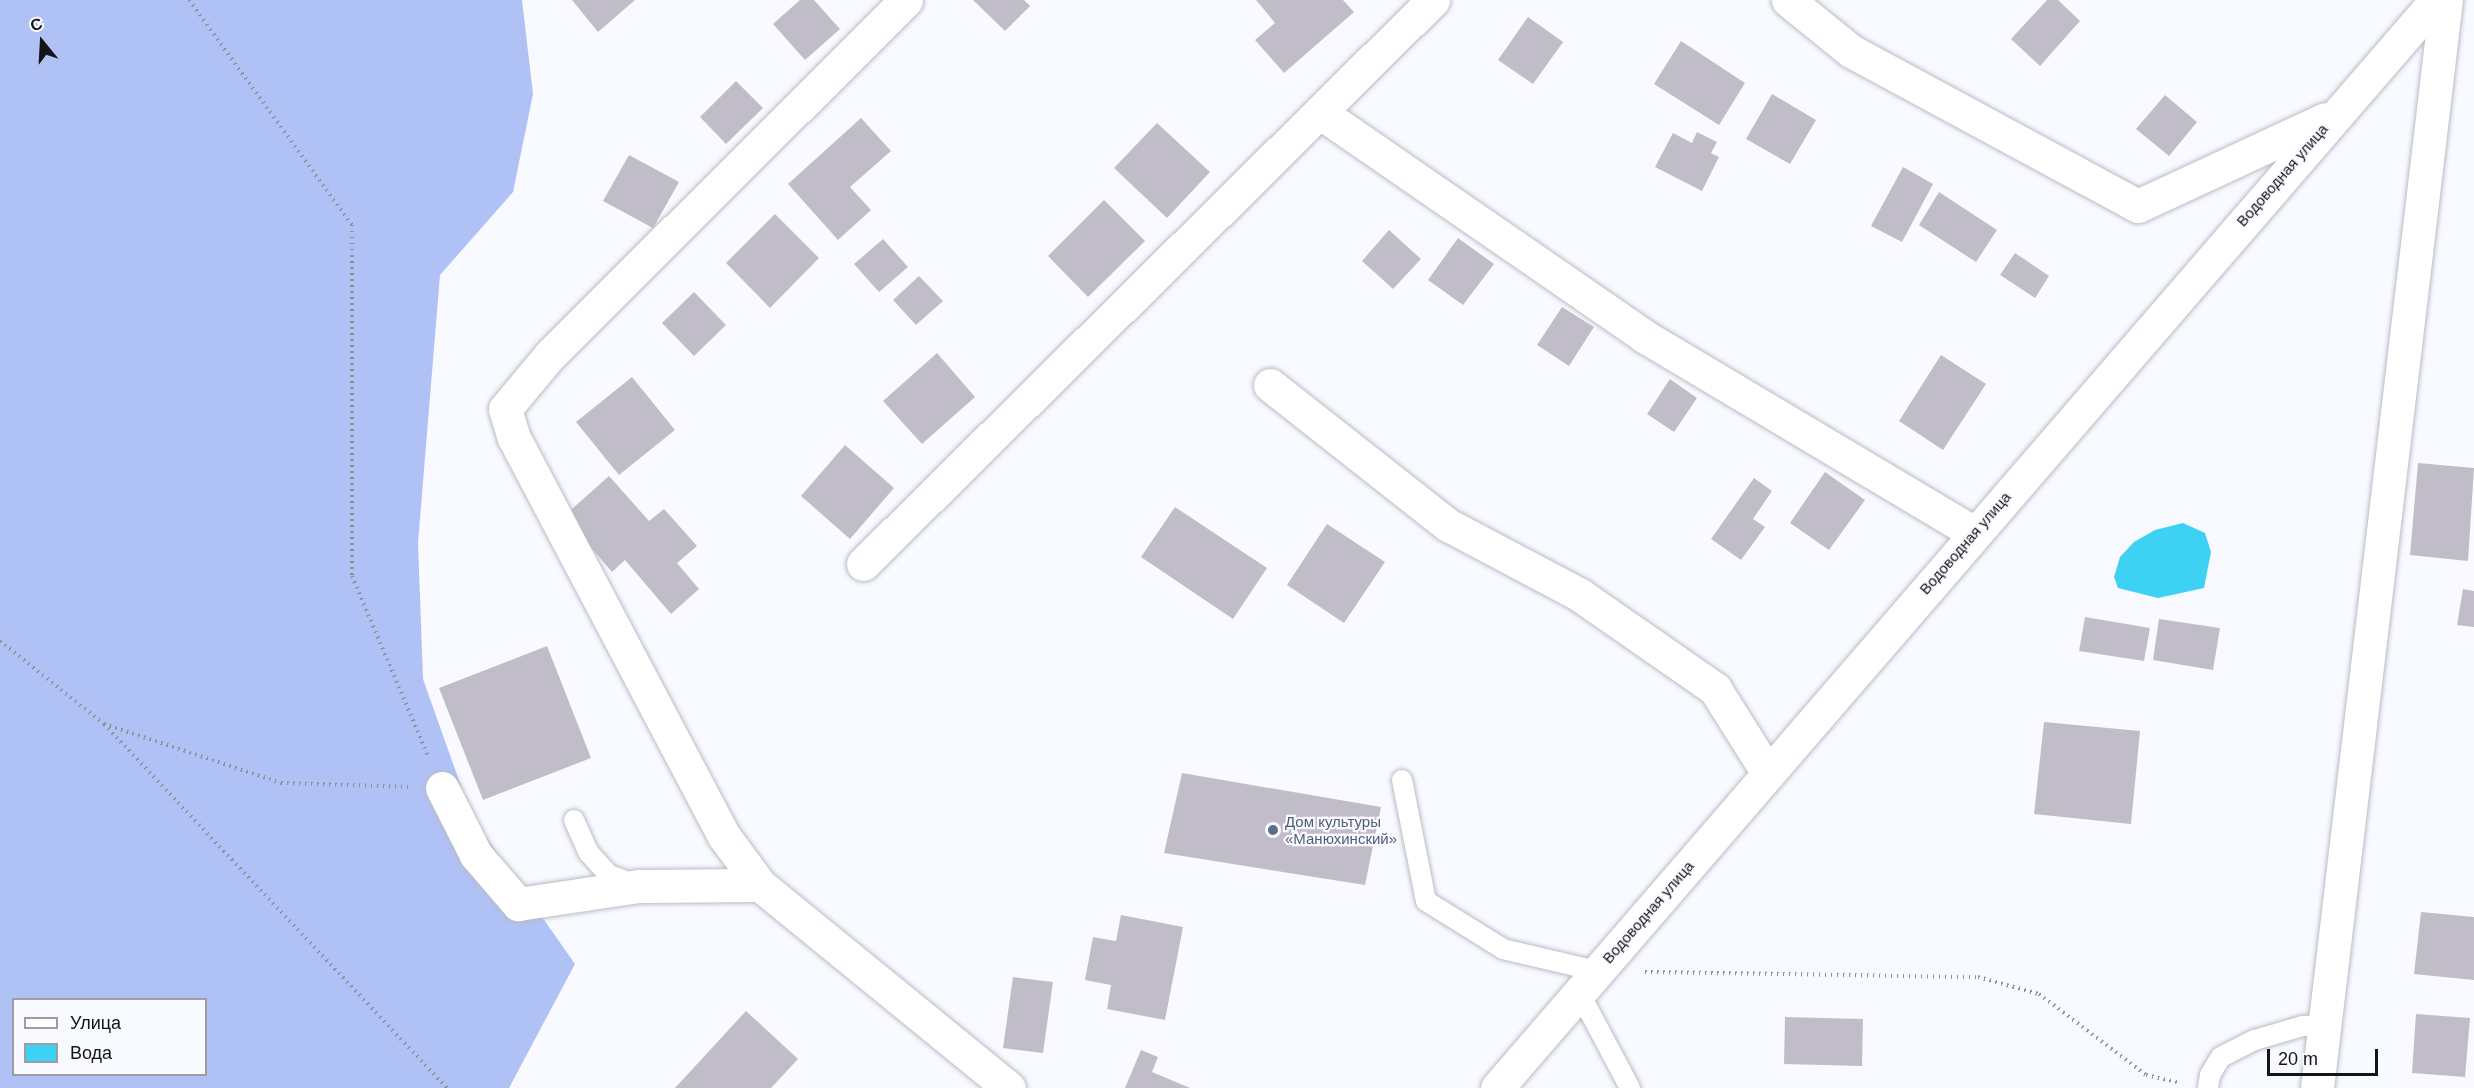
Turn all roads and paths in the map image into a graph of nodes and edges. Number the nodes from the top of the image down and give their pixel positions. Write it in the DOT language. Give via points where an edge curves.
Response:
graph roads {
  1 [pos="189,0"];
  2 [pos="906,0"];
  3 [pos="1433,0"];
  4 [pos="1788,0"];
  5 [pos="2436,0"];
  6 [pos="2446,0"];
  7 [pos="1321,112"];
  8 [pos="2334,114"];
  9 [pos="1270,386"];
  10 [pos="1974,533"];
  11 [pos="863,564"];
  12 [pos="0,641"];
  13 [pos="104,724"];
  14 [pos="1768,773"];
  15 [pos="1402,780"];
  16 [pos="442,788"];
  17 [pos="574,820"];
  18 [pos="760,885"];
  19 [pos="639,886"];
  20 [pos="1588,982"];
  21 [pos="2324,1025"];
  22 [pos="2199,1087"];
  23 [pos="447,1088"];
  24 [pos="1009,1088"];
  25 [pos="1497,1088"];
  26 [pos="1630,1088"];
  27 [pos="2317,1088"];
  1 -- 16 [label="path" via="352,225 352,576"];
  2 -- 18 [label="street" via="550,355 505,409 514,438 680,755 724,836"];
  3 -- 7 [label="street"];
  4 -- 8 [label="street" via="1851,51 2138,206"];
  5 -- 8 [label="street, Водоводная улица"];
  6 -- 21 [label="street"];
  7 -- 10 [label="street" via="1644,336"];
  7 -- 11 [label="street"];
  8 -- 10 [label="street, Водоводная улица"];
  9 -- 14 [label="street" via="1448,525 1580,595 1714,689"];
  10 -- 14 [label="street, Водоводная улица"];
  12 -- 13 [label="path"];
  13 -- 16 [label="path" via="281,783"];
  13 -- 23 [label="path"];
  14 -- 20 [label="street, Водоводная улица"];
  15 -- 20 [label="lane" via="1426,901 1503,948"];
  16 -- 19 [label="street" via="476,855 518,904"];
  17 -- 19 [label="lane" via="589,853 609,875"];
  18 -- 19 [label="street"];
  18 -- 24 [label="street"];
  20 -- 22 [label="path" via="1978,977 2039,994 2146,1075"];
  20 -- 25 [label="street, Водоводная улица"];
  20 -- 26 [label="lane"];
  21 -- 22 [label="lane" via="2303,1026 2255,1040 2221,1057"];
  21 -- 27 [label="street"];
}
